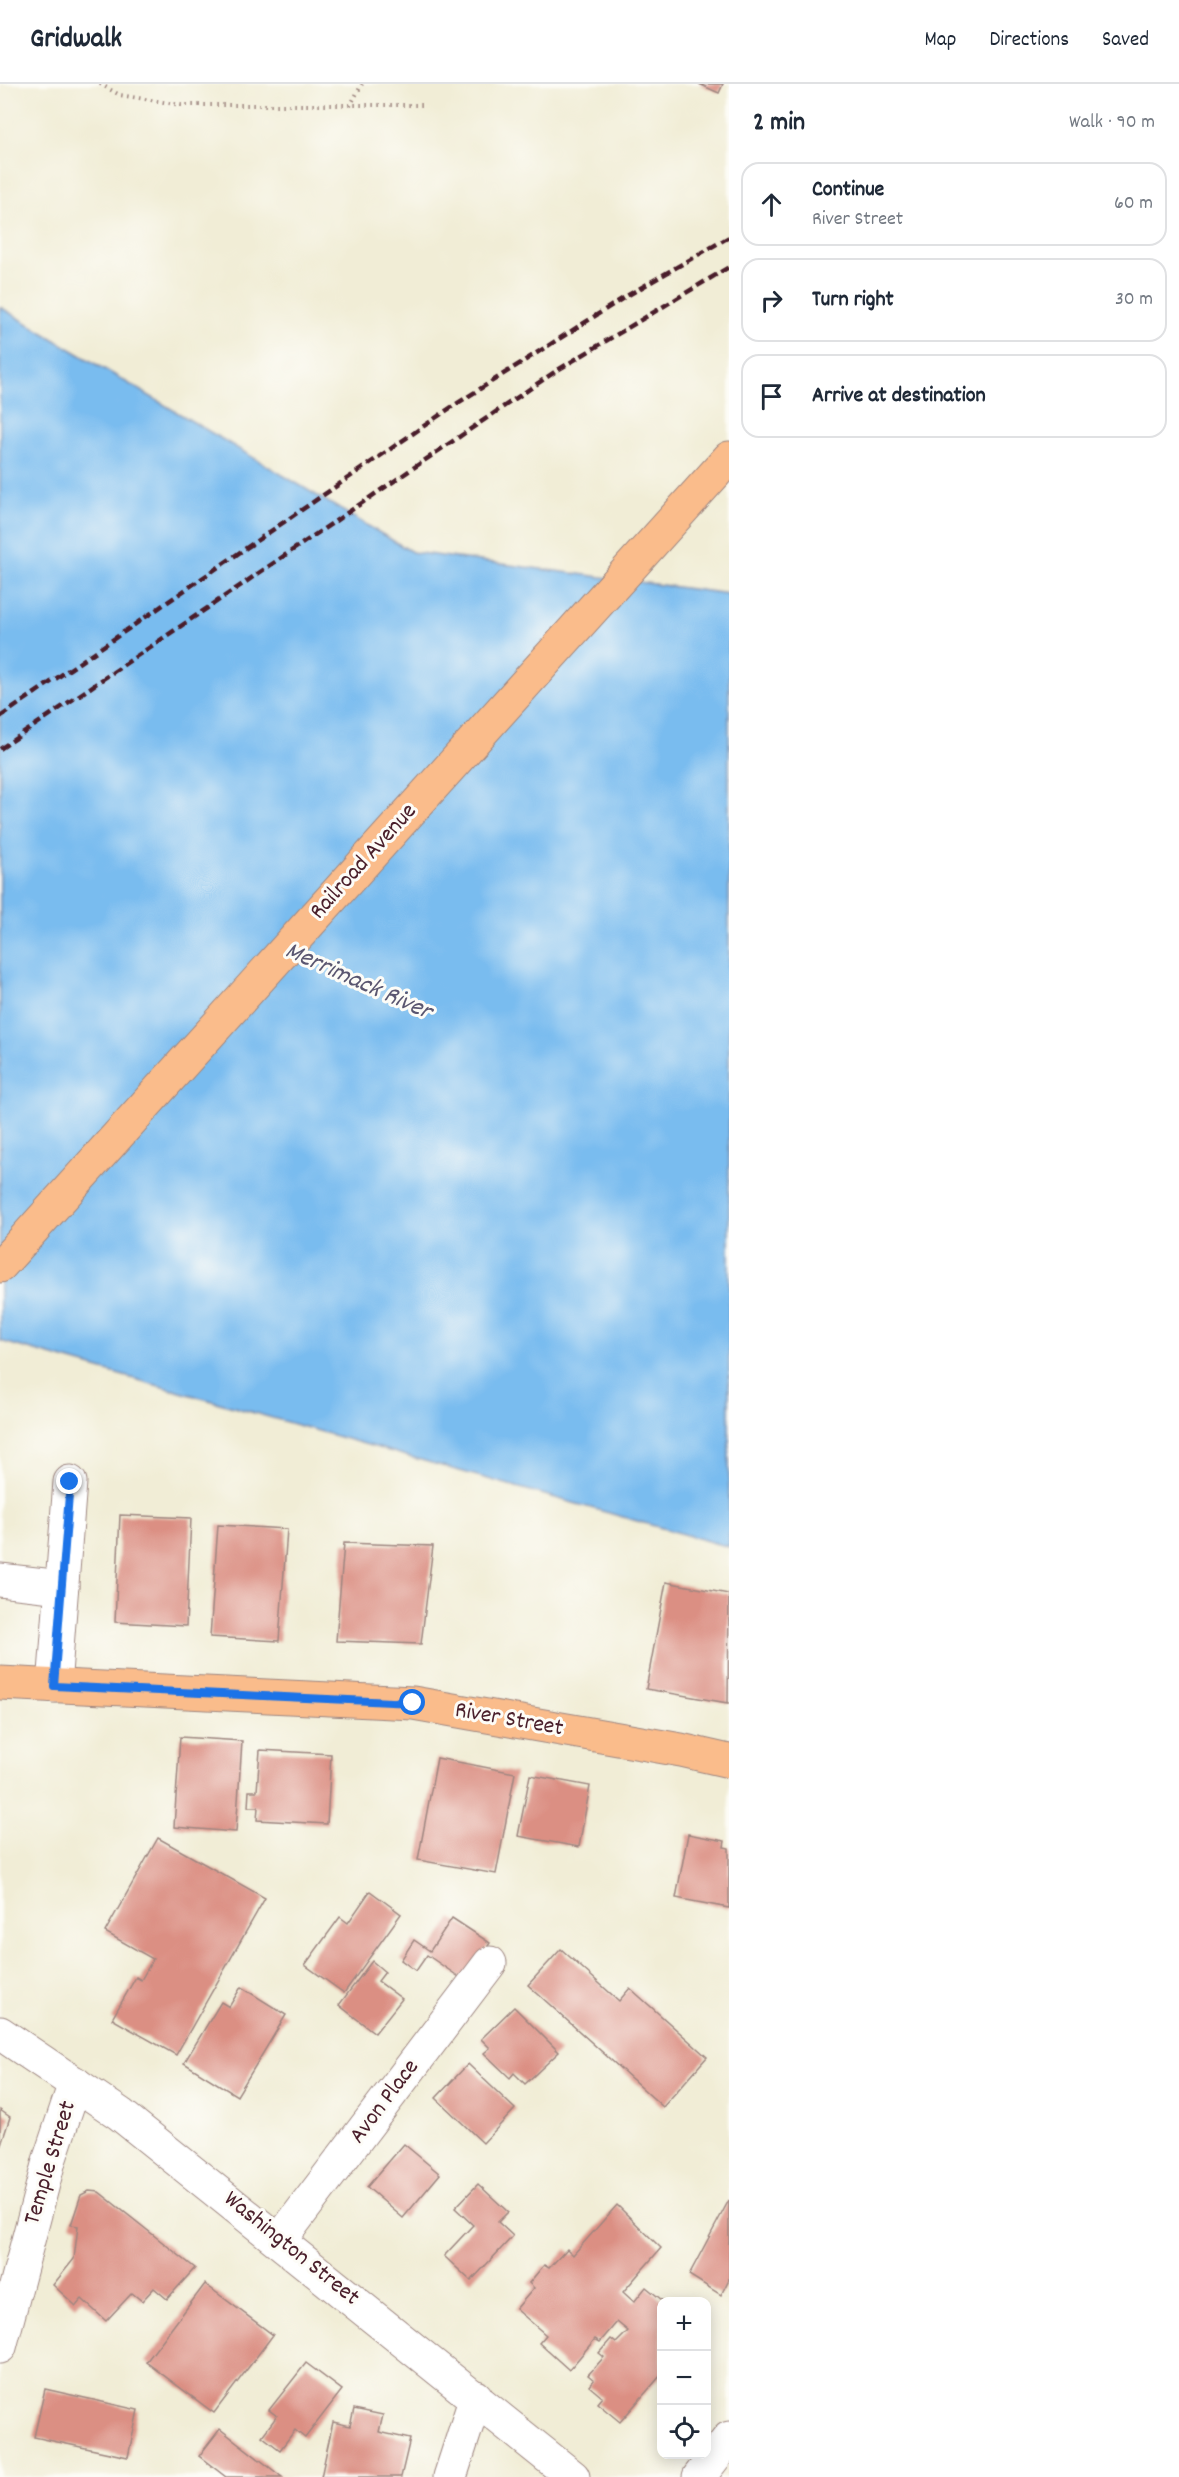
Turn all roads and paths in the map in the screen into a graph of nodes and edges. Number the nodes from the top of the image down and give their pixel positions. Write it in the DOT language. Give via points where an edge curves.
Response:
graph roads {
  1 [pos="100,84"];
  2 [pos="362,84"];
  3 [pos="423,105"];
  4 [pos="350,106"];
  5 [pos="729,458"];
  6 [pos="0,1266"];
  7 [pos="70,1482"];
  8 [pos="0,1580"];
  9 [pos="62,1587"];
  10 [pos="0,1683"];
  11 [pos="54,1686"];
  12 [pos="729,1761"];
  13 [pos="489,1963"];
  14 [pos="0,2033"];
  15 [pos="75,2083"];
  16 [pos="280,2240"];
  17 [pos="0,2347"];
  18 [pos="476,2397"];
  19 [pos="729,2438"];
  20 [pos="450,2477"];
  21 [pos="573,2477"];
  22 [pos="699,2477"];
  1 -- 4 [label="path" via="120,94 181,105"];
  2 -- 4 [label="path"];
  3 -- 4 [label="path"];
  5 -- 6 [label="main road, Railroad Avenue"];
  7 -- 9 [label="street"];
  8 -- 9 [label="street"];
  9 -- 11 [label="street"];
  10 -- 11 [label="main road, River Street"];
  11 -- 12 [label="main road, River Street" via="413,1703"];
  13 -- 16 [label="street, Avon Place"];
  14 -- 15 [label="street, Washington Street"];
  15 -- 16 [label="street, Washington Street"];
  15 -- 17 [label="street, Temple Street" via="49,2161"];
  16 -- 18 [label="street, Washington Street"];
  18 -- 20 [label="street"];
  18 -- 21 [label="street, Washington Street"];
  19 -- 22 [label="street"];
}
